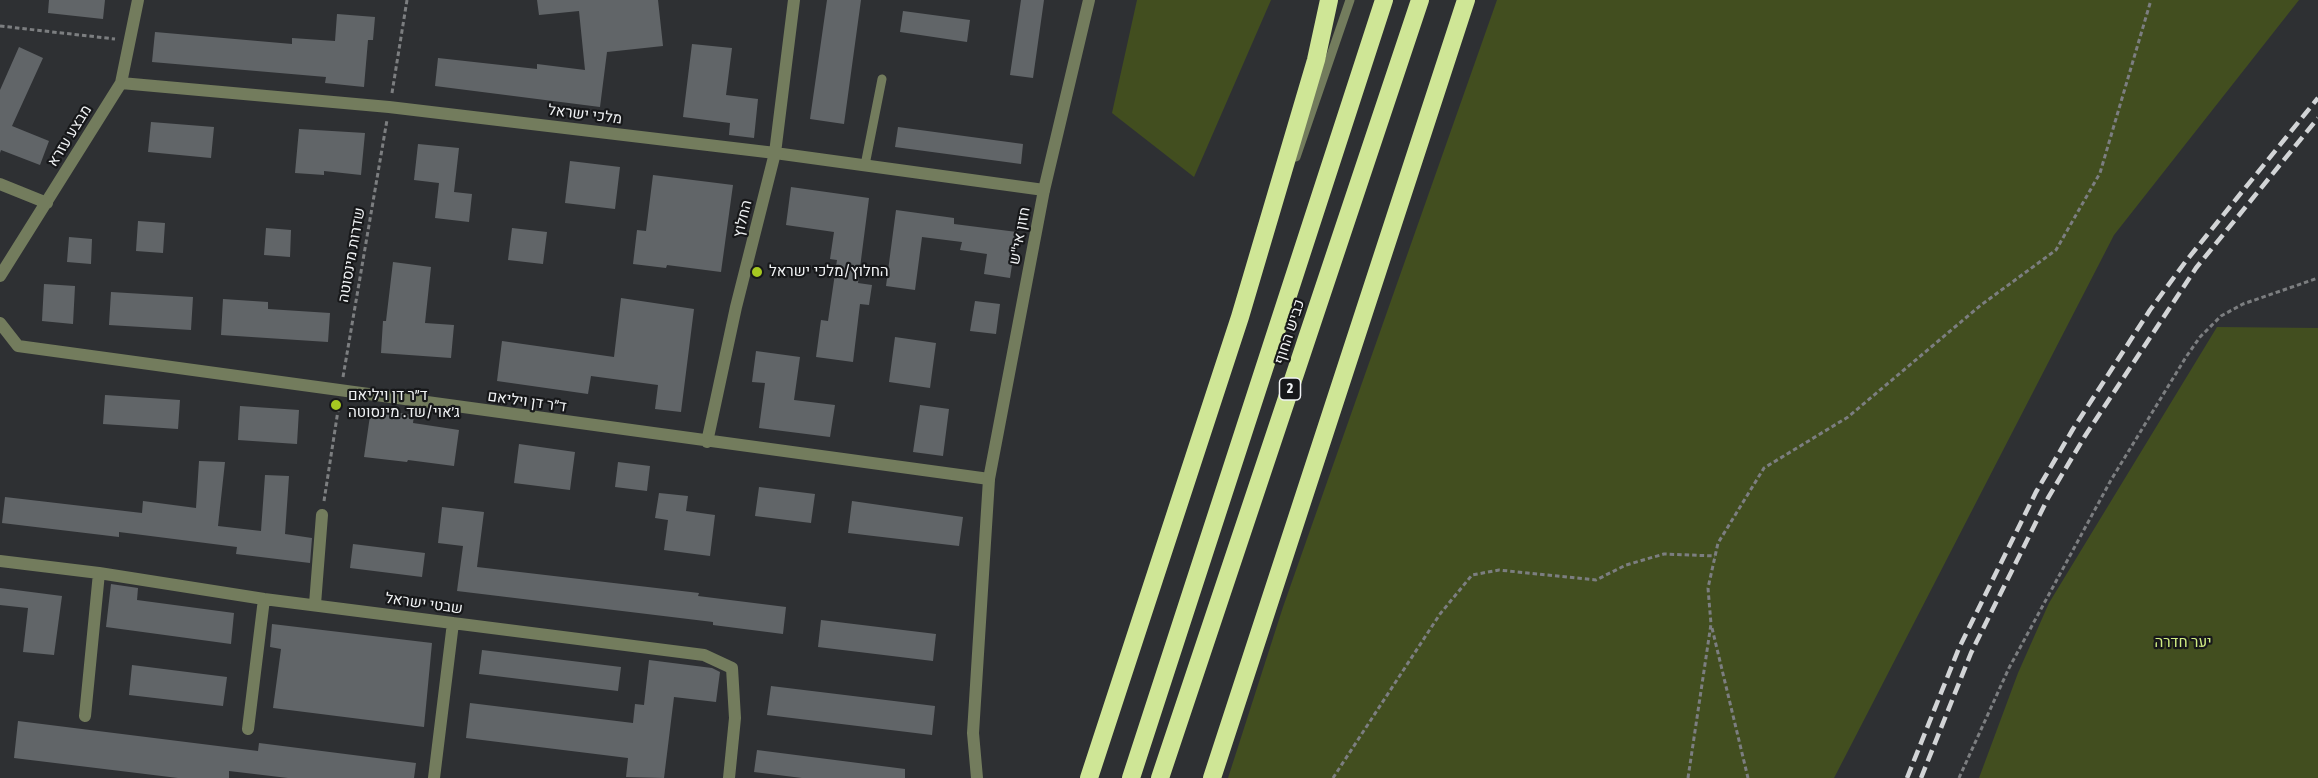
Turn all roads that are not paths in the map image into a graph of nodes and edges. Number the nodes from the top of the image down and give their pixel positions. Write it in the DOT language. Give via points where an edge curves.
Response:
graph roads {
  1 [pos="138,0"];
  2 [pos="794,0"];
  3 [pos="1089,0"];
  4 [pos="1329,0"];
  5 [pos="1350,0"];
  6 [pos="1384,0"];
  7 [pos="1420,0"];
  8 [pos="1466,0"];
  9 [pos="882,79"];
  10 [pos="121,83"];
  11 [pos="776,153"];
  12 [pos="865,165"];
  13 [pos="0,184"];
  14 [pos="1044,190"];
  15 [pos="47,203"];
  16 [pos="0,276"];
  17 [pos="1240,317"];
  18 [pos="0,323"];
  19 [pos="707,442"];
  20 [pos="989,479"];
  21 [pos="322,515"];
  22 [pos="0,561"];
  23 [pos="99,573"];
  24 [pos="264,599"];
  25 [pos="315,604"];
  26 [pos="453,623"];
  27 [pos="85,716"];
  28 [pos="248,729"];
  29 [pos="434,778"];
  30 [pos="729,778"];
  31 [pos="976,778"];
  32 [pos="1089,778"];
  33 [pos="1131,778"];
  34 [pos="1160,778"];
  35 [pos="1212,778"];
  1 -- 10 [label="street, מבצע עזרא"];
  2 -- 11 [label="street, החלוץ"];
  3 -- 14 [label="street, חזון אי\"ש"];
  4 -- 17 [label="highway" via="1316,60"];
  5 -- 17 [label="lane"];
  6 -- 33 [label="highway, כביש החוף / 2"];
  7 -- 34 [label="highway, כביש החוף / 2"];
  8 -- 35 [label="highway"];
  9 -- 12 [label="lane"];
  10 -- 11 [label="street, מלכי ישראל" via="389,107"];
  10 -- 15 [label="street, מבצע עזרא"];
  11 -- 12 [label="street, מלכי ישראל"];
  11 -- 19 [label="street, החלוץ"];
  12 -- 14 [label="street, מלכי ישראל"];
  13 -- 15 [label="street"];
  14 -- 20 [label="street, חזון אי\"ש"];
  15 -- 16 [label="street, מבצע עזרא"];
  17 -- 32 [label="highway"];
  18 -- 19 [label="street, ד״ר דן ויליאם" via="18,346"];
  19 -- 20 [label="street, ד״ר דן ויליאם"];
  20 -- 31 [label="street, חזון אי\"ש" via="973,733"];
  21 -- 25 [label="street"];
  22 -- 23 [label="street, שבטי ישראל"];
  23 -- 24 [label="street, שבטי ישראל"];
  23 -- 27 [label="street"];
  24 -- 25 [label="street, שבטי ישראל"];
  24 -- 28 [label="street"];
  25 -- 26 [label="street, שבטי ישראל"];
  26 -- 29 [label="street"];
  26 -- 30 [label="street, שבטי ישראל" via="704,655 732,668 735,718"];
}
